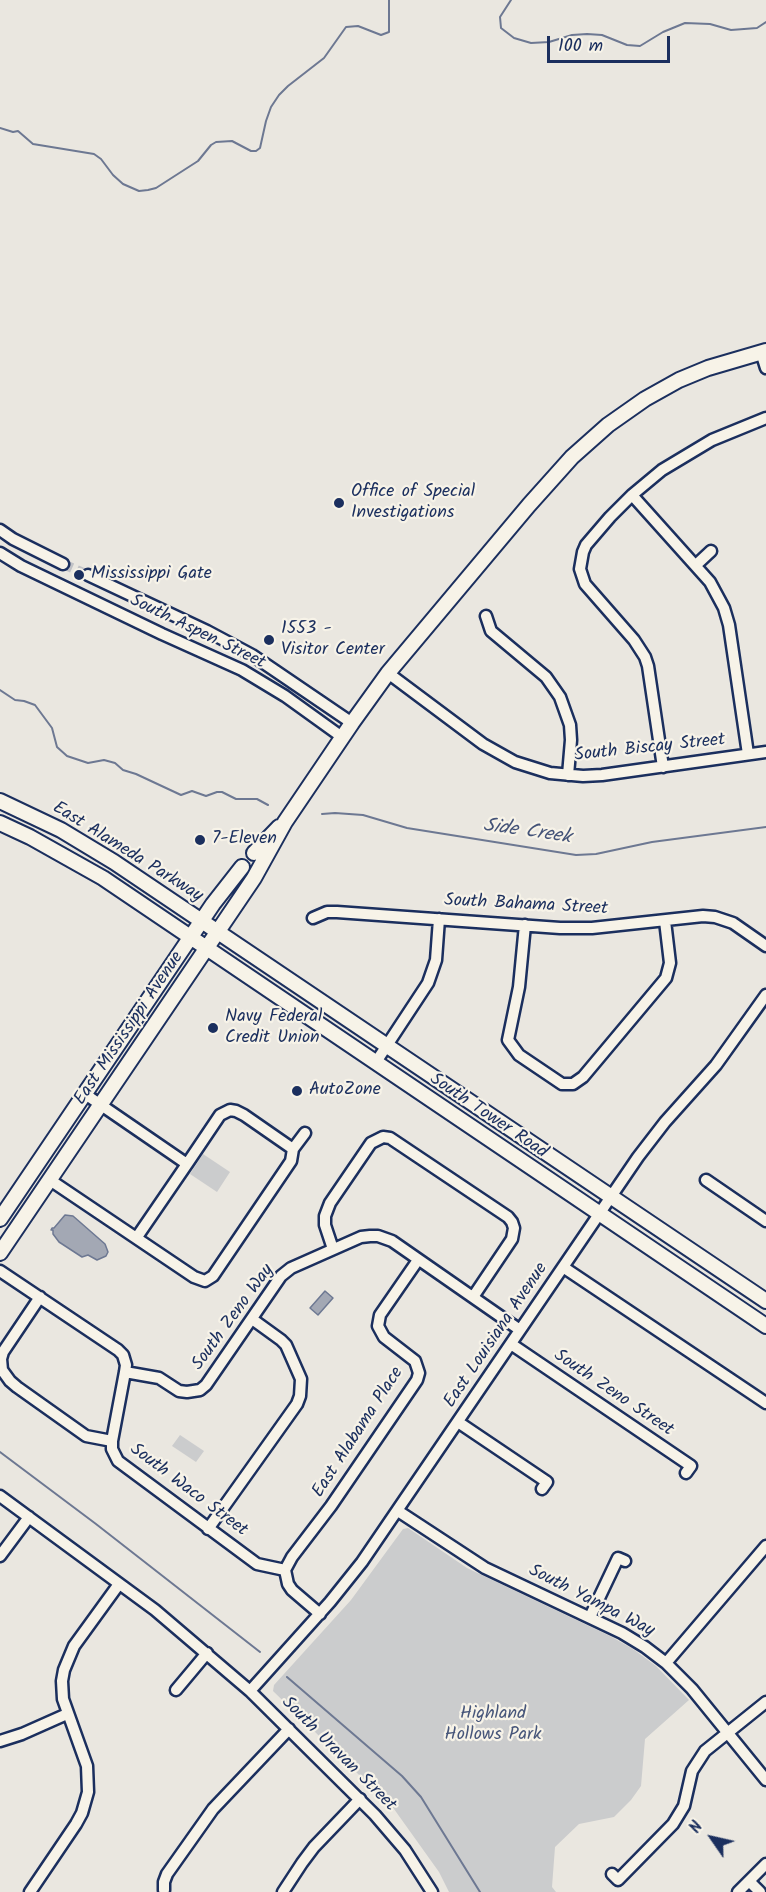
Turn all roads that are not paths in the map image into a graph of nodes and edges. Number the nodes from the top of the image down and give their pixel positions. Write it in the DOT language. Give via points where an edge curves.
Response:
graph roads {
  1 [pos="764,351"];
  2 [pos="766,368"];
  3 [pos="766,418"];
  4 [pos="632,495"];
  5 [pos="0,530"];
  6 [pos="711,551"];
  7 [pos="0,553"];
  8 [pos="63,564"];
  9 [pos="696,565"];
  10 [pos="88,575"];
  11 [pos="486,616"];
  12 [pos="195,626"];
  13 [pos="220,638"];
  14 [pos="186,645"];
  15 [pos="211,656"];
  16 [pos="388,673"];
  17 [pos="352,723"];
  18 [pos="342,737"];
  19 [pos="766,752"];
  20 [pos="748,754"];
  21 [pos="663,766"];
  22 [pos="568,775"];
  23 [pos="0,801"];
  24 [pos="285,822"];
  25 [pos="4,825"];
  26 [pos="83,842"];
  27 [pos="254,853"];
  28 [pos="242,867"];
  29 [pos="313,918"];
  30 [pos="439,919"];
  31 [pos="202,921"];
  32 [pos="665,921"];
  33 [pos="525,925"];
  34 [pos="218,932"];
  35 [pos="191,938"];
  36 [pos="766,946"];
  37 [pos="206,948"];
  38 [pos="766,995"];
  39 [pos="387,1046"];
  40 [pos="376,1062"];
  41 [pos="85,1094"];
  42 [pos="101,1104"];
  43 [pos="305,1133"];
  44 [pos="293,1149"];
  45 [pos="187,1164"];
  46 [pos="706,1179"];
  47 [pos="50,1180"];
  48 [pos="610,1196"];
  49 [pos="599,1213"];
  50 [pos="0,1219"];
  51 [pos="766,1221"];
  52 [pos="137,1238"];
  53 [pos="333,1249"];
  54 [pos="0,1253"];
  55 [pos="418,1260"];
  56 [pos="563,1266"];
  57 [pos="0,1271"];
  58 [pos="39,1297"];
  59 [pos="473,1297"];
  60 [pos="766,1301"];
  61 [pos="252,1319"];
  62 [pos="766,1326"];
  63 [pos="520,1330"];
  64 [pos="511,1344"];
  65 [pos="125,1372"];
  66 [pos="766,1403"];
  67 [pos="458,1422"];
  68 [pos="112,1442"];
  69 [pos="686,1473"];
  70 [pos="542,1489"];
  71 [pos="0,1496"];
  72 [pos="398,1511"];
  73 [pos="29,1517"];
  74 [pos="208,1528"];
  75 [pos="766,1546"];
  76 [pos="0,1556"];
  77 [pos="625,1561"];
  78 [pos="285,1570"];
  79 [pos="120,1584"];
  80 [pos="320,1614"];
  81 [pos="590,1617"];
  82 [pos="207,1653"];
  83 [pos="666,1663"];
  84 [pos="176,1690"];
  85 [pos="250,1691"];
  86 [pos="766,1702"];
  87 [pos="67,1714"];
  88 [pos="289,1729"];
  89 [pos="728,1733"];
  90 [pos="0,1741"];
  91 [pos="766,1780"];
  92 [pos="360,1799"];
  93 [pos="766,1864"];
  94 [pos="612,1874"];
  95 [pos="749,1881"];
  96 [pos="164,1890"];
  97 [pos="30,1892"];
  98 [pos="283,1892"];
  99 [pos="432,1892"];
  100 [pos="738,1892"];
  101 [pos="760,1892"];
  1 -- 2 [label="street"];
  1 -- 16 [label="main road, East Mississippi Avenue" via="679,380 627,411 591,439 554,476"];
  3 -- 4 [label="street" via="695,449"];
  4 -- 9 [label="street"];
  4 -- 21 [label="street" via="586,544 580,569 585,584 645,657"];
  5 -- 8 [label="street"];
  6 -- 9 [label="street"];
  7 -- 14 [label="street, South Aspen Street"];
  9 -- 20 [label="street" via="717,592 729,624"];
  10 -- 12 [label="street, South Aspen Street"];
  11 -- 22 [label="street" via="491,631 546,677 560,697 570,725"];
  12 -- 13 [label="street, South Aspen Street"];
  12 -- 14 [label="street"];
  13 -- 15 [label="street"];
  13 -- 17 [label="street, South Aspen Street" via="266,663"];
  14 -- 15 [label="street, South Aspen Street"];
  15 -- 18 [label="street, South Aspen Street" via="258,679"];
  16 -- 17 [label="main road, East Mississippi Avenue"];
  16 -- 22 [label="street, South Biscay Street" via="498,754 532,768"];
  17 -- 18 [label="main road, East Mississippi Avenue"];
  18 -- 24 [label="main road, East Mississippi Avenue"];
  19 -- 20 [label="street, South Biscay Street"];
  20 -- 21 [label="street, South Biscay Street"];
  21 -- 22 [label="street, South Biscay Street" via="602,775"];
  23 -- 26 [label="main road, East Alameda Parkway"];
  24 -- 27 [label="main road, East Mississippi Avenue"];
  24 -- 34 [label="main road, East Mississippi Avenue"];
  25 -- 26 [label="main road" via="29,828 68,849"];
  25 -- 35 [label="main road, East Alameda Parkway" via="92,871"];
  26 -- 31 [label="main road, East Alameda Parkway"];
  27 -- 28 [label="street, East Mississippi Avenue"];
  28 -- 31 [label="main road, East Mississippi Avenue"];
  29 -- 30 [label="street, South Bahama Street" via="337,912"];
  30 -- 33 [label="street, South Bahama Street"];
  30 -- 39 [label="street" via="436,960 428,983"];
  31 -- 34 [label="main road, South Tower Road"];
  31 -- 35 [label="main road, East Mississippi Avenue"];
  32 -- 33 [label="street, South Bahama Street" via="592,928"];
  32 -- 33 [label="street" via="670,963 666,978 584,1077 573,1084 562,1084 519,1054 507,1040 519,987"];
  32 -- 36 [label="street, South Bahama Street" via="703,916 724,920"];
  34 -- 37 [label="main road, East Mississippi Avenue"];
  34 -- 39 [label="main road, South Tower Road"];
  35 -- 37 [label="main road, South Tower Road"];
  35 -- 41 [label="main road, East Mississippi Avenue"];
  37 -- 40 [label="main road, South Tower Road"];
  37 -- 42 [label="main road, East Mississippi Avenue"];
  38 -- 48 [label="street, East Louisiana Avenue" via="722,1058 656,1131"];
  39 -- 40 [label="street"];
  39 -- 48 [label="main road, South Tower Road"];
  40 -- 49 [label="main road, South Tower Road"];
  41 -- 42 [label="street"];
  41 -- 50 [label="main road, East Mississippi Avenue"];
  42 -- 45 [label="street"];
  42 -- 47 [label="main road, East Mississippi Avenue"];
  43 -- 44 [label="street"];
  44 -- 45 [label="street" via="244,1115 230,1110 220,1115"];
  44 -- 52 [label="street" via="291,1161 213,1276 205,1281"];
  45 -- 52 [label="street"];
  46 -- 51 [label="street"];
  47 -- 52 [label="street"];
  47 -- 54 [label="main road, East Mississippi Avenue"];
  48 -- 49 [label="street, East Louisiana Avenue"];
  48 -- 60 [label="main road, South Tower Road"];
  49 -- 56 [label="street, East Louisiana Avenue"];
  49 -- 62 [label="main road, South Tower Road"];
  53 -- 55 [label="street, South Zeno Way" via="361,1237 378,1236"];
  53 -- 59 [label="street" via="325,1225 330,1203 371,1143 390,1138 512,1222 512,1239"];
  53 -- 61 [label="street, South Zeno Way" via="281,1276"];
  55 -- 59 [label="street, South Zeno Way"];
  55 -- 78 [label="street, East Alabama Place" via="381,1315 378,1326 384,1337 416,1361 417,1380"];
  56 -- 63 [label="street, East Louisiana Avenue"];
  56 -- 66 [label="street"];
  57 -- 58 [label="street"];
  58 -- 65 [label="street" via="118,1350 125,1361"];
  58 -- 68 [label="street" via="3,1352 2,1371 17,1387 86,1436"];
  59 -- 63 [label="street, South Zeno Way"];
  61 -- 65 [label="street, South Zeno Way" via="200,1390 187,1392 159,1378"];
  61 -- 74 [label="street" via="286,1345 301,1379 300,1396"];
  63 -- 64 [label="street, East Louisiana Avenue"];
  64 -- 67 [label="street, East Louisiana Avenue"];
  64 -- 69 [label="street, South Zeno Street" via="691,1466"];
  65 -- 68 [label="street, South Waco Street"];
  67 -- 70 [label="street" via="547,1482"];
  67 -- 72 [label="street, East Louisiana Avenue"];
  68 -- 74 [label="street, South Waco Street" via="122,1465"];
  71 -- 73 [label="street, South Uravan Street"];
  72 -- 80 [label="street, East Louisiana Avenue"];
  72 -- 81 [label="street, South Yampa Way" via="485,1568"];
  73 -- 76 [label="street"];
  73 -- 79 [label="street, South Uravan Street"];
  74 -- 78 [label="street, South Waco Street" via="257,1564"];
  75 -- 83 [label="street"];
  77 -- 81 [label="street" via="618,1558"];
  78 -- 80 [label="street" via="292,1590"];
  79 -- 82 [label="street, South Uravan Street"];
  79 -- 87 [label="street" via="67,1659 62,1693"];
  80 -- 85 [label="street, East Louisiana Avenue"];
  81 -- 83 [label="street, South Yampa Way" via="634,1640"];
  82 -- 84 [label="street"];
  82 -- 85 [label="street, South Uravan Street"];
  83 -- 89 [label="street, South Yampa Way"];
  85 -- 88 [label="street, South Uravan Street"];
  86 -- 89 [label="street"];
  87 -- 90 [label="street"];
  87 -- 97 [label="street" via="87,1766 86,1800 76,1824"];
  88 -- 92 [label="street, South Uravan Street"];
  88 -- 96 [label="street" via="213,1809 167,1874"];
  89 -- 91 [label="street, South Yampa Way"];
  89 -- 94 [label="street" via="697,1760 684,1806 673,1824 618,1880"];
  92 -- 98 [label="street" via="314,1847"];
  92 -- 99 [label="street, South Uravan Street" via="405,1850"];
  93 -- 95 [label="street"];
  95 -- 100 [label="street"];
  95 -- 101 [label="street"];
}
